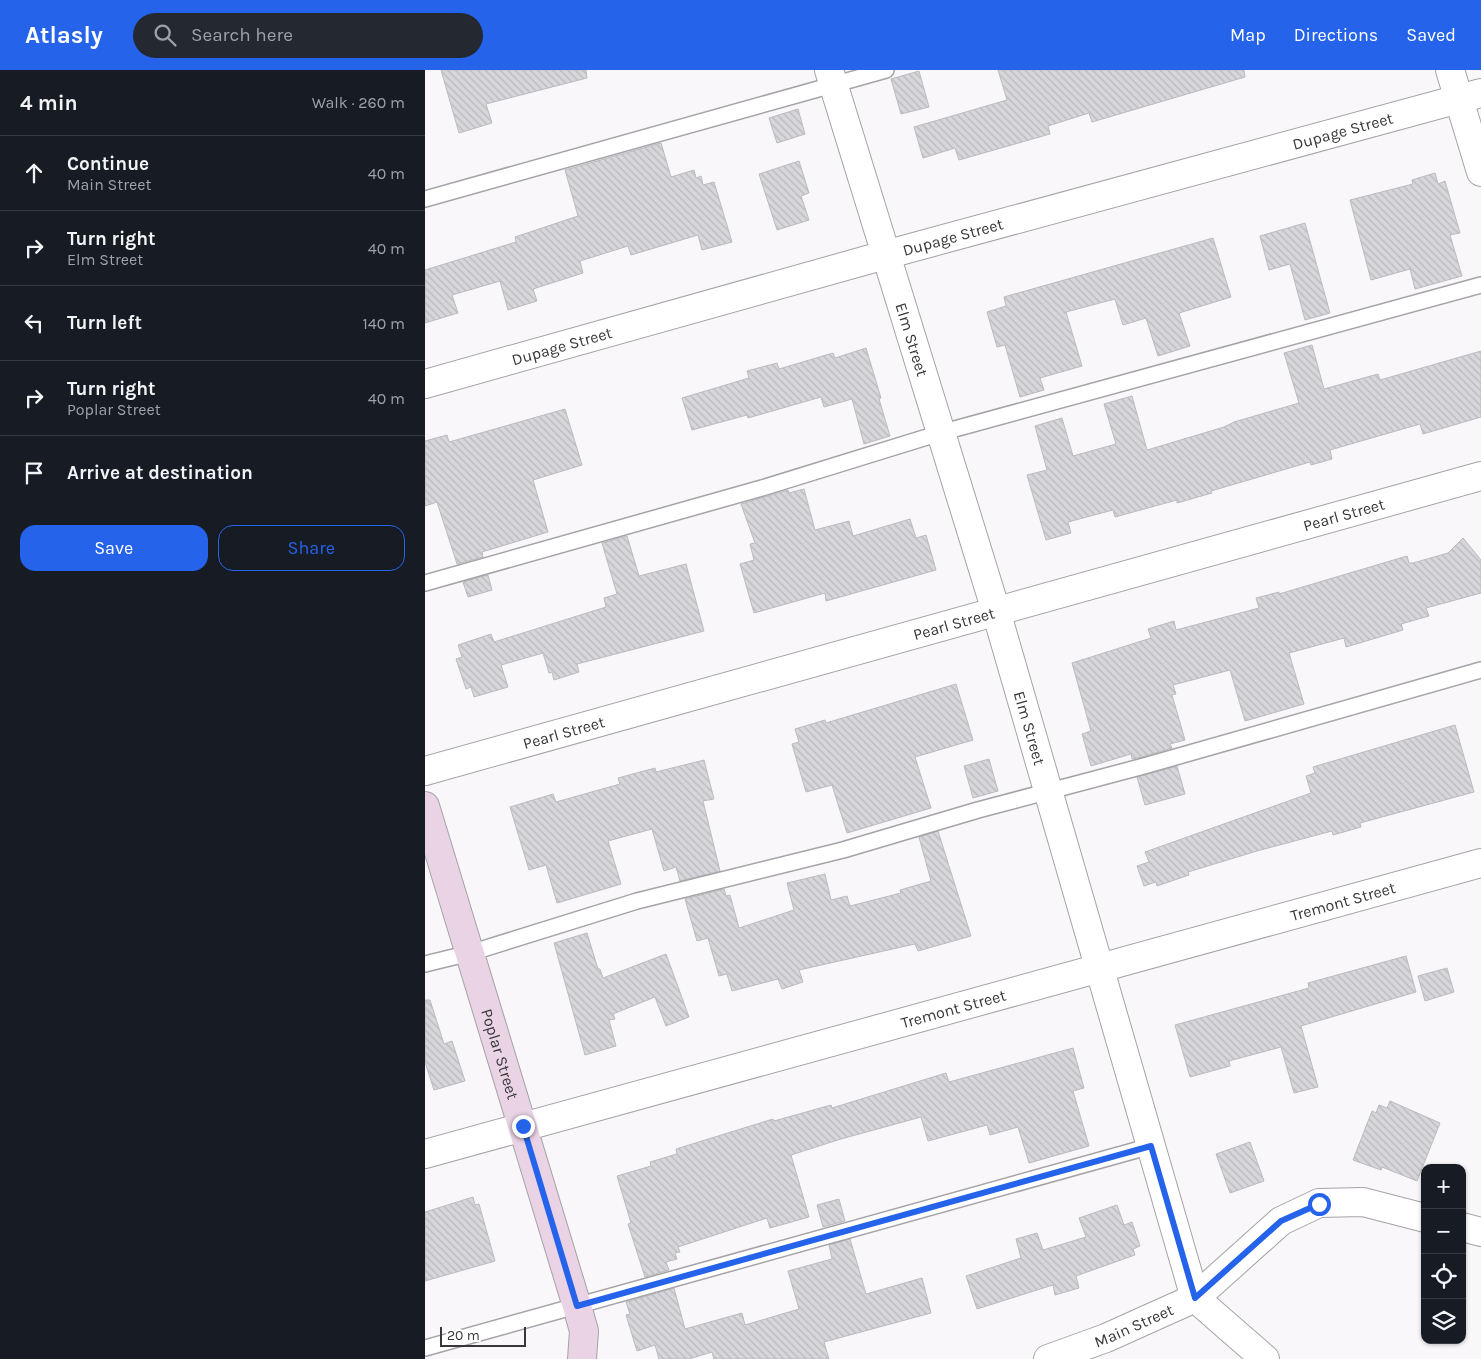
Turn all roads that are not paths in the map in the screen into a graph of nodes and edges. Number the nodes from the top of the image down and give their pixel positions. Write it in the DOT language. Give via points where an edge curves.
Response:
graph roads {
  1 [pos="885,70"];
  2 [pos="1450,70"];
  3 [pos="831,77"];
  4 [pos="1470,96"];
  5 [pos="1481,172"];
  6 [pos="425,198"];
  7 [pos="885,255"];
  8 [pos="1481,285"];
  9 [pos="425,384"];
  10 [pos="940,433"];
  11 [pos="1481,476"];
  12 [pos="425,583"];
  13 [pos="996,611"];
  14 [pos="1481,670"];
  15 [pos="425,771"];
  16 [pos="1048,791"];
  17 [pos="425,806"];
  18 [pos="1481,863"];
  19 [pos="470,953"];
  20 [pos="425,964"];
  21 [pos="1100,968"];
  22 [pos="523,1126"];
  23 [pos="1151,1146"];
  24 [pos="425,1154"];
  25 [pos="1421,1217"];
  26 [pos="1466,1228"];
  27 [pos="1481,1232"];
  28 [pos="1195,1298"];
  29 [pos="577,1306"];
  30 [pos="425,1348"];
  31 [pos="582,1359"];
  32 [pos="1049,1359"];
  33 [pos="1265,1359"];
  1 -- 3 [label="lane"];
  2 -- 4 [label="street"];
  3 -- 6 [label="lane"];
  3 -- 7 [label="street, Elm Street"];
  4 -- 5 [label="street"];
  4 -- 7 [label="street, Dupage Street"];
  7 -- 9 [label="street, Dupage Street"];
  7 -- 10 [label="street, Elm Street"];
  8 -- 10 [label="lane"];
  10 -- 12 [label="lane" via="762,488"];
  10 -- 13 [label="street, Elm Street"];
  11 -- 13 [label="street, Pearl Street"];
  13 -- 15 [label="street, Pearl Street"];
  13 -- 16 [label="street, Elm Street"];
  14 -- 16 [label="lane"];
  16 -- 19 [label="lane" via="843,850 637,901"];
  16 -- 21 [label="street, Elm Street"];
  17 -- 19 [label="street, Poplar Street"];
  18 -- 21 [label="street, Tremont Street"];
  19 -- 20 [label="lane"];
  19 -- 22 [label="street, Poplar Street"];
  21 -- 22 [label="street, Tremont Street"];
  21 -- 23 [label="street, Elm Street"];
  22 -- 24 [label="street, Tremont Street"];
  22 -- 29 [label="street, Poplar Street"];
  23 -- 28 [label="street, Elm Street"];
  23 -- 29 [label="lane"];
  25 -- 28 [label="street, Main Street" via="1363,1202 1319,1204 1281,1221"];
  26 -- 27 [label="street"];
  28 -- 32 [label="street, Main Street"];
  28 -- 33 [label="street"];
  29 -- 30 [label="lane"];
  29 -- 31 [label="street, Poplar Street" via="584,1331"];
}
